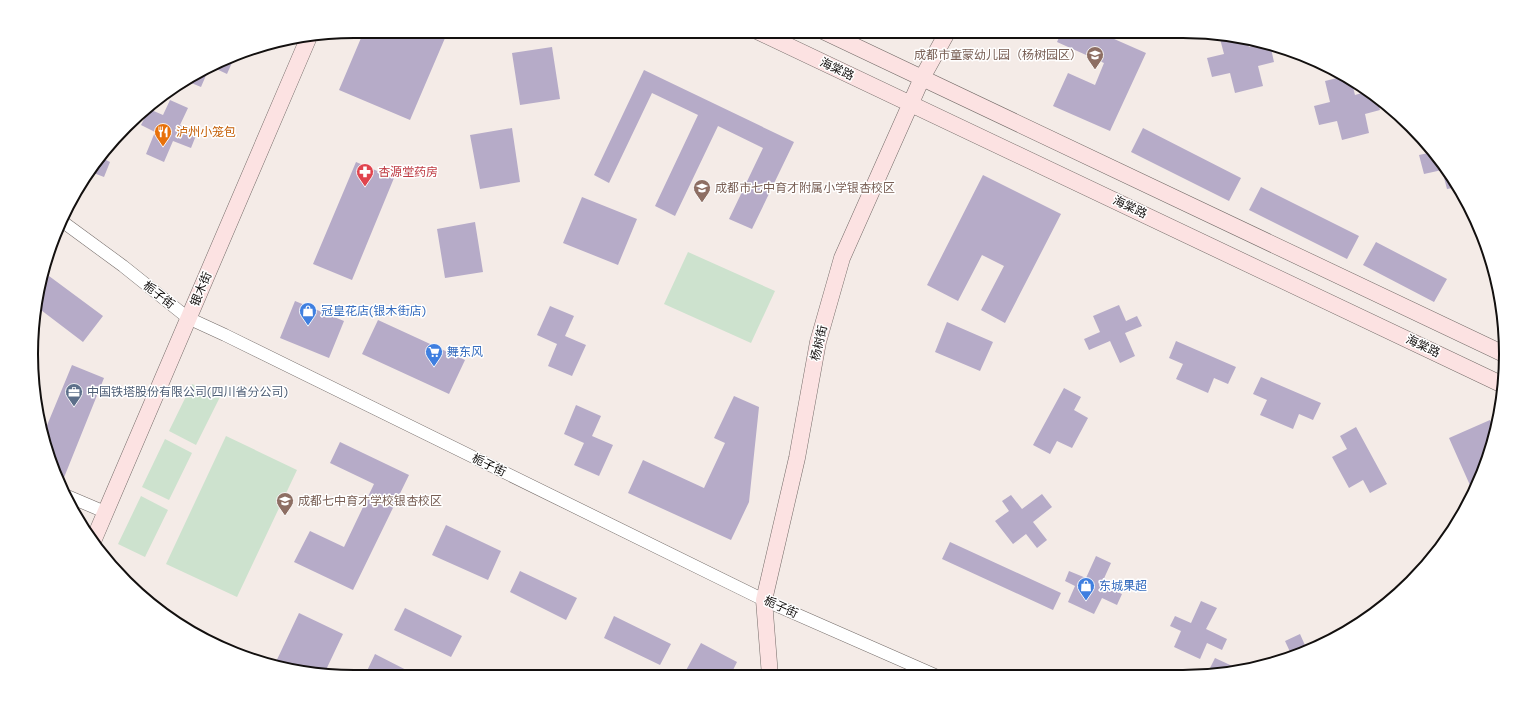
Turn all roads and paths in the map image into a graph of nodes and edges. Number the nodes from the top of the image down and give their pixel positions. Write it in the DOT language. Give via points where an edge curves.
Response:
graph roads {
  1 [pos="771,38"];
  2 [pos="838,38"];
  3 [pos="944,38"];
  4 [pos="307,42"];
  5 [pos="922,78"];
  6 [pos="911,103"];
  7 [pos="66,224"];
  8 [pos="188,318"];
  9 [pos="1499,352"];
  10 [pos="1497,382"];
  11 [pos="73,498"];
  12 [pos="106,512"];
  13 [pos="95,536"];
  14 [pos="764,600"];
  15 [pos="770,670"];
  16 [pos="924,670"];
  1 -- 6 [label="main road, 海棠路"];
  2 -- 5 [label="main road"];
  3 -- 5 [label="main road, 杨树街"];
  4 -- 8 [label="main road, 银木街"];
  5 -- 6 [label="main road, 杨树街"];
  5 -- 9 [label="main road"];
  6 -- 10 [label="main road, 海棠路"];
  6 -- 14 [label="main road, 杨树街" via="842,258 818,342 797,458"];
  7 -- 8 [label="street, 栀子街"];
  8 -- 12 [label="main road, 银木街"];
  8 -- 14 [label="street, 栀子街"];
  11 -- 12 [label="street"];
  12 -- 13 [label="main road, 银木街"];
  14 -- 15 [label="main road, 杨树街"];
  14 -- 16 [label="street, 栀子街"];
}
